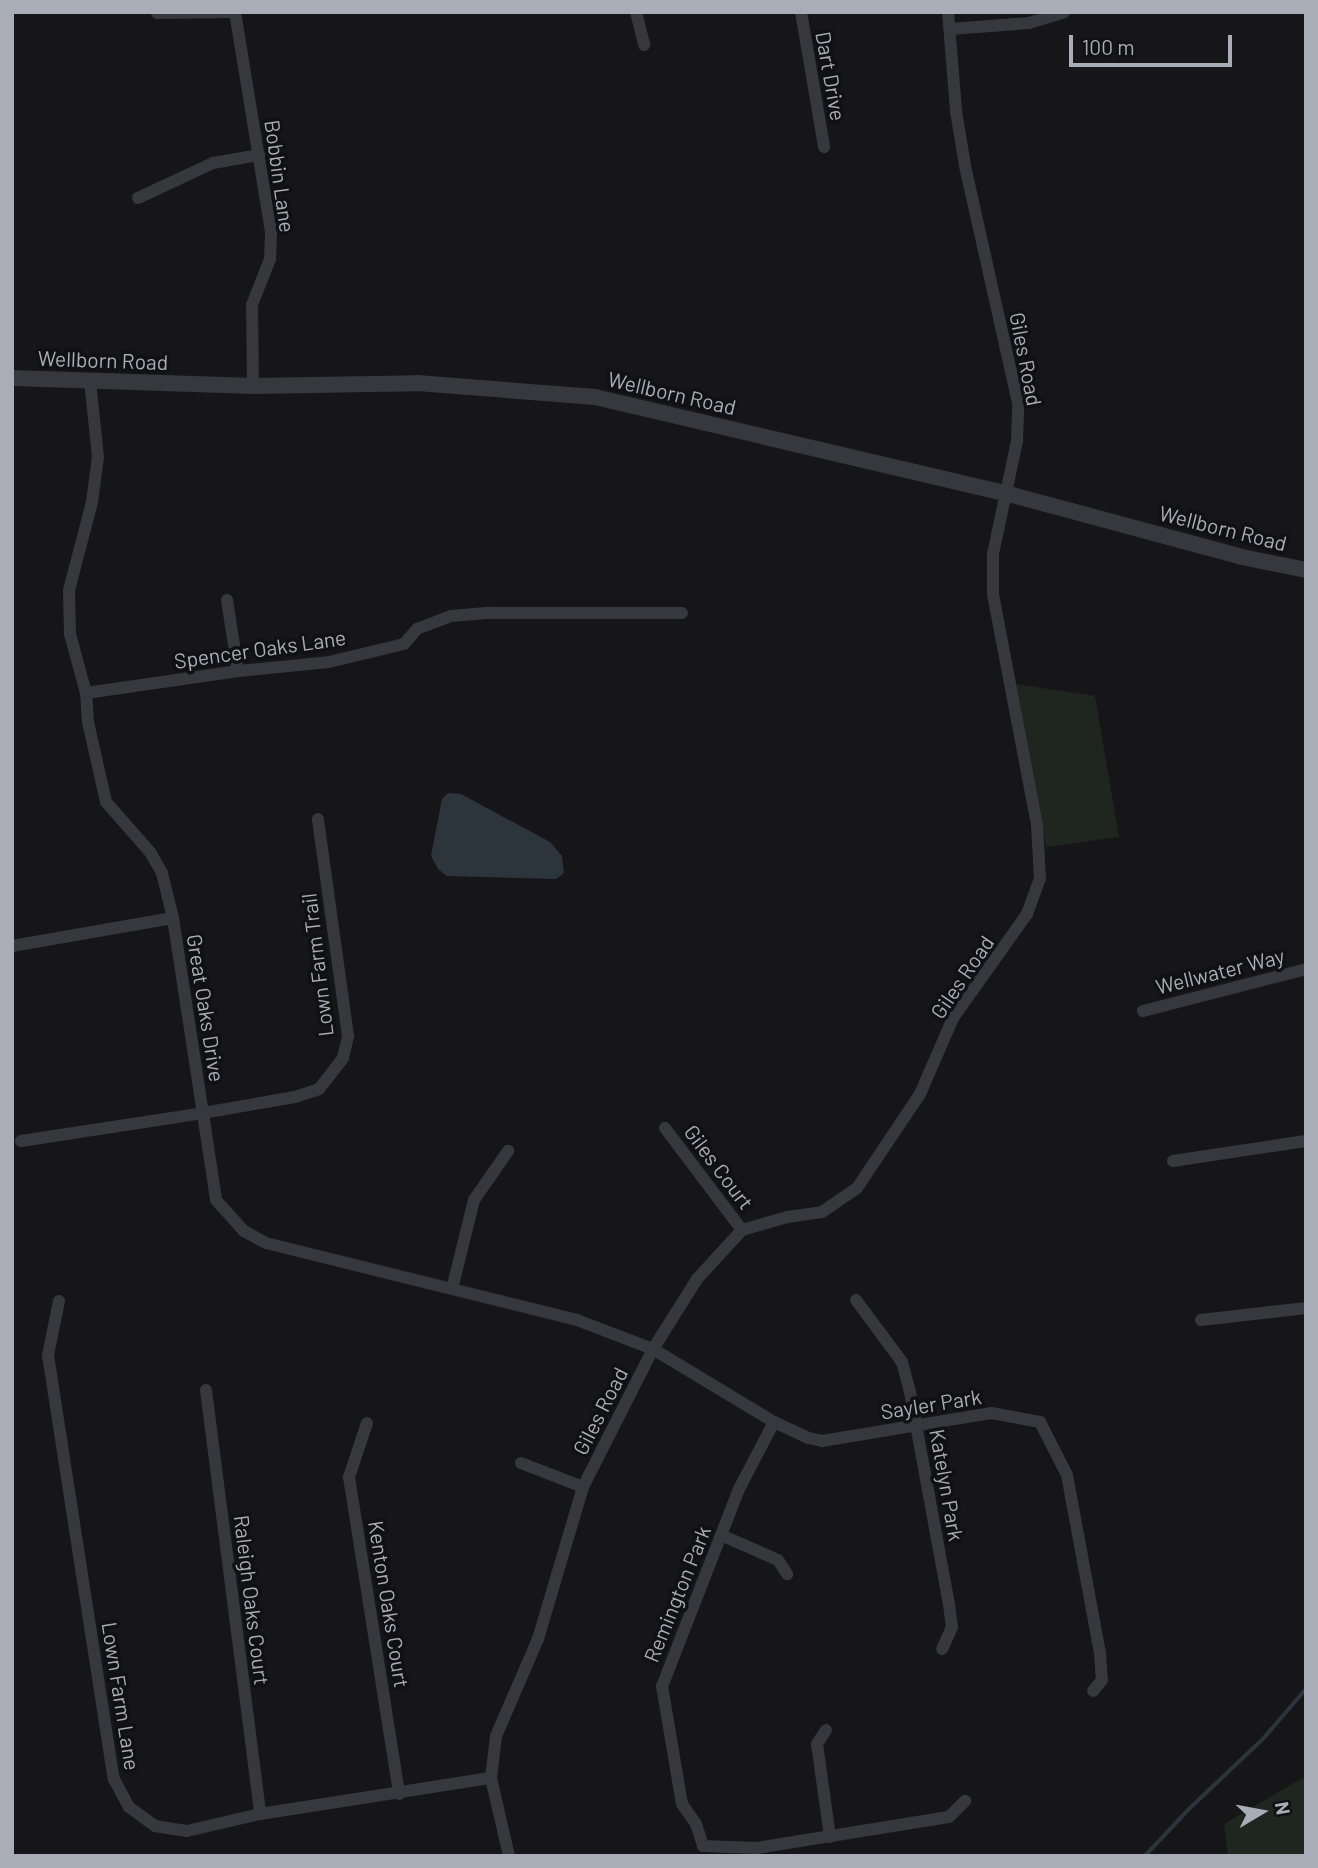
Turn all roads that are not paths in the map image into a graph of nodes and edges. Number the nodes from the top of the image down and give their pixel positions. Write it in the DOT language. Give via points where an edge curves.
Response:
graph roads {
  1 [pos="235,12"];
  2 [pos="636,12"];
  3 [pos="801,12"];
  4 [pos="948,12"];
  5 [pos="1064,12"];
  6 [pos="157,13"];
  7 [pos="950,29"];
  8 [pos="644,45"];
  9 [pos="824,147"];
  10 [pos="259,155"];
  11 [pos="138,198"];
  12 [pos="12,378"];
  13 [pos="90,381"];
  14 [pos="253,386"];
  15 [pos="1005,493"];
  16 [pos="1306,570"];
  17 [pos="227,600"];
  18 [pos="682,612"];
  19 [pos="238,671"];
  20 [pos="86,693"];
  21 [pos="318,820"];
  22 [pos="173,918"];
  23 [pos="12,946"];
  24 [pos="1306,969"];
  25 [pos="1143,1011"];
  26 [pos="203,1113"];
  27 [pos="665,1128"];
  28 [pos="20,1141"];
  29 [pos="1306,1141"];
  30 [pos="508,1151"];
  31 [pos="1173,1161"];
  32 [pos="741,1230"];
  33 [pos="452,1289"];
  34 [pos="856,1300"];
  35 [pos="59,1301"];
  36 [pos="1306,1308"];
  37 [pos="1201,1320"];
  38 [pos="653,1349"];
  39 [pos="206,1390"];
  40 [pos="774,1422"];
  41 [pos="367,1423"];
  42 [pos="917,1425"];
  43 [pos="521,1463"];
  44 [pos="583,1487"];
  45 [pos="721,1535"];
  46 [pos="787,1574"];
  47 [pos="942,1649"];
  48 [pos="1093,1691"];
  49 [pos="826,1730"];
  50 [pos="491,1778"];
  51 [pos="399,1794"];
  52 [pos="965,1801"];
  53 [pos="260,1814"];
  54 [pos="830,1837"];
  55 [pos="509,1856"];
  1 -- 6 [label="street"];
  1 -- 10 [label="street, Bobbin Lane"];
  2 -- 8 [label="street"];
  3 -- 9 [label="street, Dart Drive"];
  4 -- 7 [label="street, Giles Road"];
  5 -- 7 [label="street" via="1029,23"];
  7 -- 15 [label="street, Giles Road" via="963,152 1018,403 1017,441"];
  10 -- 11 [label="street" via="213,163"];
  10 -- 14 [label="street, Bobbin Lane" via="271,233 270,259 252,305"];
  12 -- 13 [label="street, Wellborn Road"];
  13 -- 14 [label="street, Wellborn Road"];
  13 -- 20 [label="street, Great Oaks Drive" via="98,457 92,502 69,590 71,634"];
  14 -- 15 [label="street, Wellborn Road" via="417,383 596,397"];
  15 -- 16 [label="street, Wellborn Road"];
  15 -- 32 [label="street, Giles Road" via="993,554 993,595 1037,825 1040,879 1027,914 953,1018 920,1094 857,1188 822,1212"];
  17 -- 19 [label="street"];
  18 -- 19 [label="street, Spencer Oaks Lane" via="451,616 417,629 404,643 329,662"];
  19 -- 20 [label="street, Spencer Oaks Lane"];
  20 -- 22 [label="street, Great Oaks Drive" via="106,802 156,862"];
  21 -- 26 [label="street, Lown Farm Trail" via="348,1036 343,1058 319,1089"];
  22 -- 23 [label="street"];
  22 -- 26 [label="street, Great Oaks Drive"];
  24 -- 25 [label="street, Wellwater Way"];
  26 -- 28 [label="street, Lown Farm Trail"];
  26 -- 33 [label="street, Great Oaks Drive" via="216,1200 244,1231 266,1243"];
  27 -- 32 [label="street, Giles Court"];
  29 -- 31 [label="street"];
  30 -- 33 [label="street" via="474,1200"];
  32 -- 38 [label="street, Giles Road" via="697,1279"];
  33 -- 38 [label="street, Great Oaks Drive" via="577,1320"];
  34 -- 42 [label="street, Katelyn Park" via="902,1362"];
  35 -- 53 [label="street, Lown Farm Lane" via="48,1355 114,1779 135,1813 171,1830 187,1831"];
  36 -- 37 [label="street"];
  38 -- 40 [label="street, Sayler Park"];
  38 -- 44 [label="street, Giles Road"];
  39 -- 53 [label="street, Raleigh Oaks Court"];
  40 -- 42 [label="street, Sayler Park" via="822,1441"];
  40 -- 45 [label="street, Remington Park"];
  41 -- 51 [label="street, Kenton Oaks Court" via="349,1477"];
  42 -- 47 [label="street, Katelyn Park" via="952,1627"];
  42 -- 48 [label="street, Sayler Park" via="991,1413 1040,1422 1061,1458 1076,1521 1102,1680"];
  43 -- 44 [label="street"];
  44 -- 50 [label="street, Giles Road" via="538,1639 496,1736"];
  45 -- 46 [label="street" via="778,1560"];
  45 -- 54 [label="street, Remington Park" via="662,1685 682,1804 696,1824 703,1846 757,1848"];
  49 -- 54 [label="street" via="817,1744"];
  50 -- 51 [label="street, Lown Farm Lane"];
  50 -- 55 [label="street, Giles Road"];
  51 -- 53 [label="street, Lown Farm Lane"];
  52 -- 54 [label="street, Remington Park" via="949,1817"];
}
